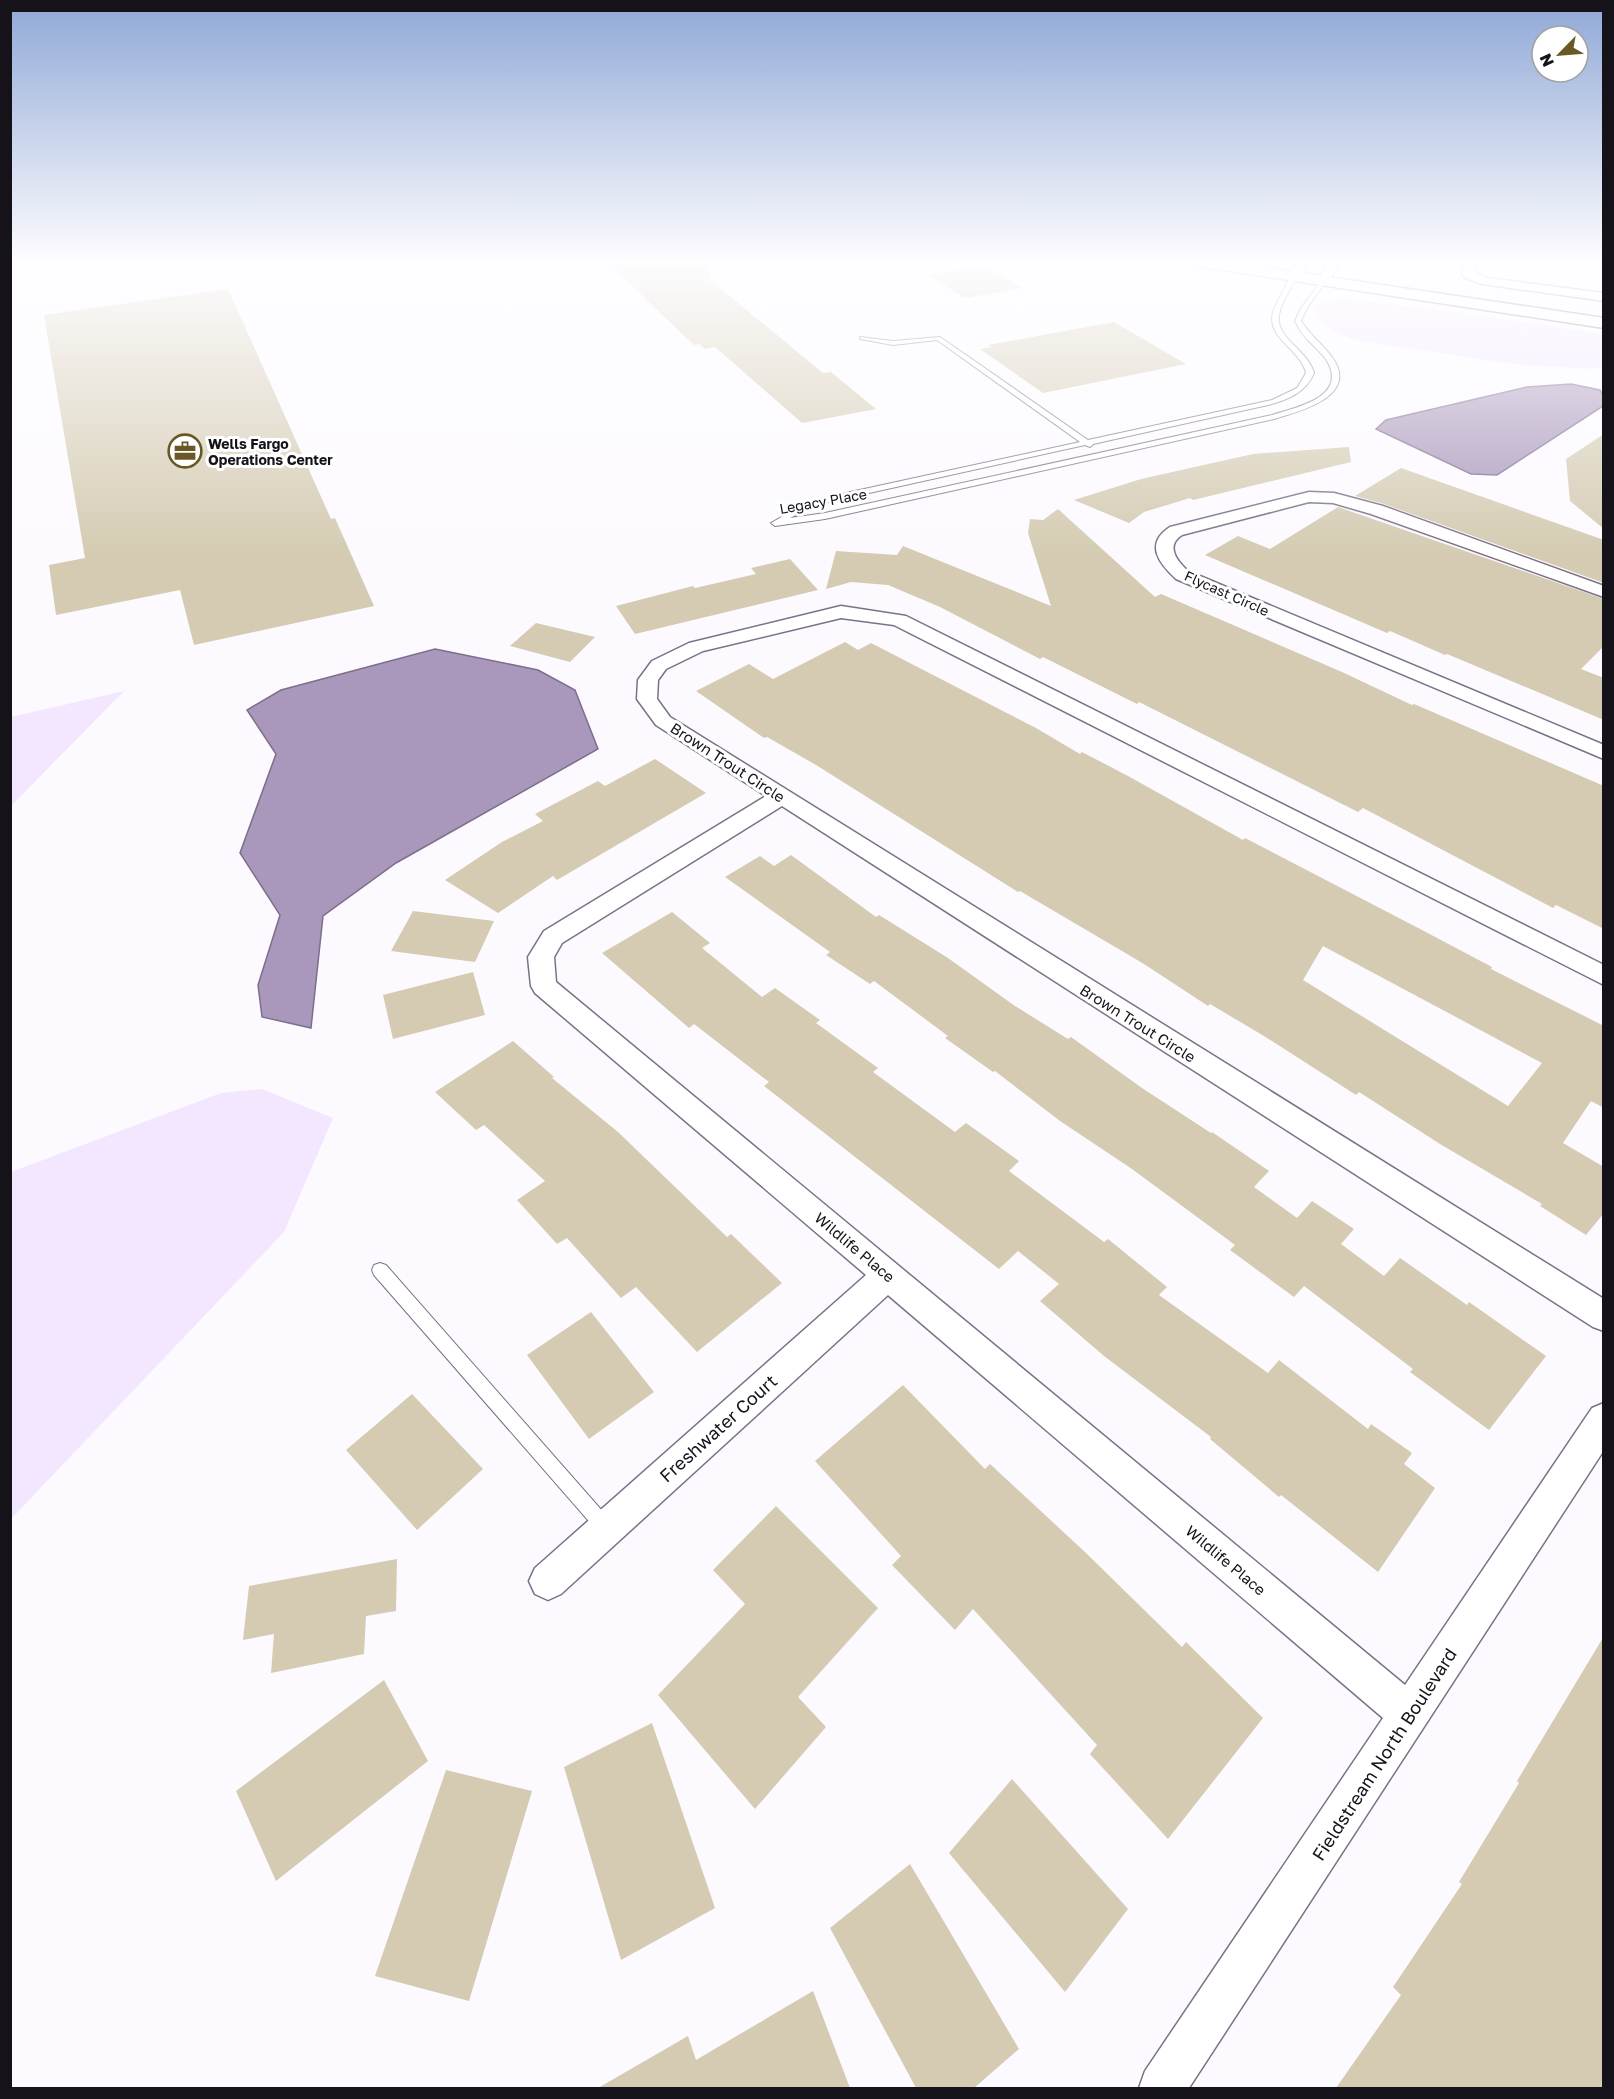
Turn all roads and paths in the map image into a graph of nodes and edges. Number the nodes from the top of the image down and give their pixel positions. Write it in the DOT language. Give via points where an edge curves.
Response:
graph roads {
  1 [pos="969,360"];
  2 [pos="1306,360"];
  3 [pos="1330,360"];
  4 [pos="1087,443"];
  5 [pos="1104,455"];
  6 [pos="1604,591"];
  7 [pos="1604,753"];
  8 [pos="781,797"];
  9 [pos="1604,976"];
  10 [pos="380,1270"];
  11 [pos="888,1275"];
  12 [pos="1604,1317"];
  13 [pos="1604,1419"];
  14 [pos="606,1528"];
  15 [pos="548,1581"];
  16 [pos="1410,1715"];
  17 [pos="1162,2088"];
  1 -- 4 [label="lane"];
  2 -- 4 [label="lane, Legacy Place" via="1309,377 1301,388 1268,404"];
  3 -- 5 [label="lane, Legacy Place" via="1335,367 1335,384 1312,404"];
  4 -- 5 [label="lane"];
  4 -- 5 [label="lane, Legacy Place" via="812,503 775,523 825,516"];
  6 -- 7 [label="street, Flycast Circle" via="1334,498 1309,498 1200,523 1168,536 1164,547 1168,562 1182,575"];
  8 -- 9 [label="street, Brown Trout Circle" via="663,721 647,699 648,680 659,665 696,646 788,624 841,612 899,620"];
  8 -- 11 [label="street, Wildlife Place" via="553,937 542,957 544,986"];
  8 -- 12 [label="street, Brown Trout Circle"];
  10 -- 14 [label="lane"];
  11 -- 14 [label="street, Freshwater Court"];
  11 -- 16 [label="street, Wildlife Place"];
  13 -- 16 [label="street, Fieldstream North Boulevard"];
  14 -- 15 [label="street, Freshwater Court"];
  16 -- 17 [label="street, Fieldstream North Boulevard"];
}
